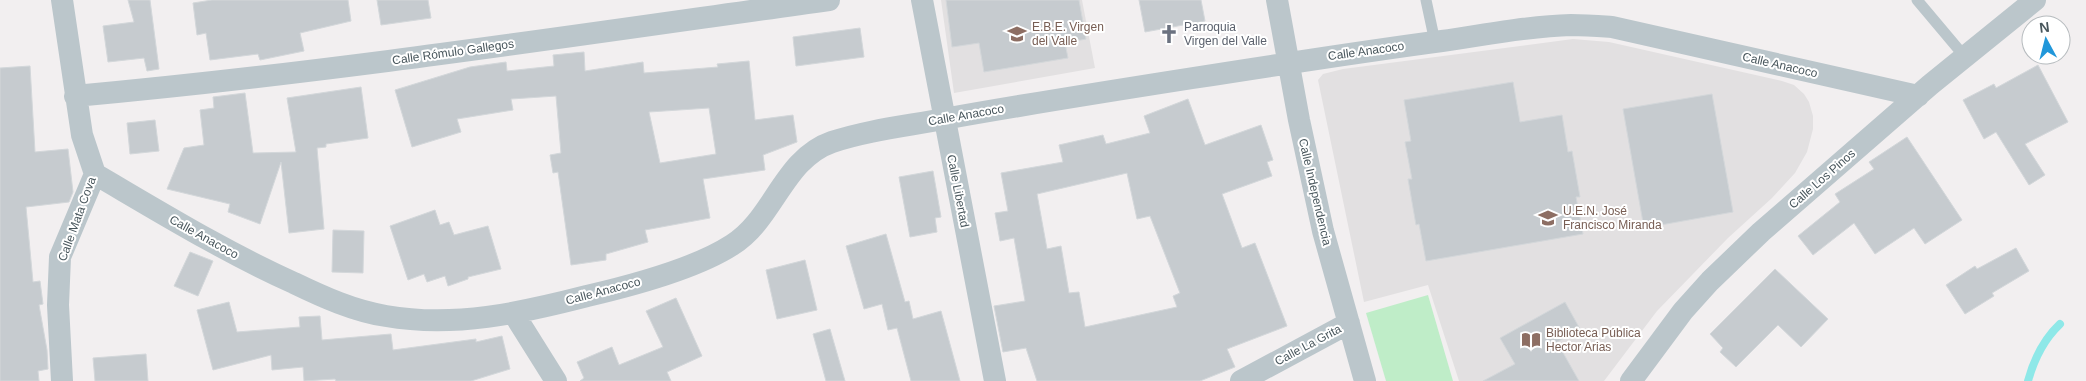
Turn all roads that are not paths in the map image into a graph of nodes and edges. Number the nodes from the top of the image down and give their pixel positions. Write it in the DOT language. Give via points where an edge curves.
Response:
graph roads {
  1 [pos="62,0"];
  2 [pos="829,0"];
  3 [pos="922,0"];
  4 [pos="1277,0"];
  5 [pos="1426,0"];
  6 [pos="1917,0"];
  7 [pos="2035,0"];
  8 [pos="1435,42"];
  9 [pos="1965,57"];
  10 [pos="1288,63"];
  11 [pos="75,96"];
  12 [pos="1918,96"];
  13 [pos="944,119"];
  14 [pos="95,174"];
  15 [pos="514,314"];
  16 [pos="1349,323"];
  17 [pos="547,378"];
  18 [pos="62,381"];
  19 [pos="995,381"];
  20 [pos="1241,381"];
  21 [pos="1366,381"];
  22 [pos="1631,381"];
  1 -- 11 [label="street, Calle Mata Cova"];
  2 -- 11 [label="street, Calle Rómulo Gallegos" via="436,55"];
  3 -- 13 [label="street, Calle Libertad"];
  4 -- 10 [label="street, Calle Independencia"];
  5 -- 8 [label="lane"];
  6 -- 9 [label="lane"];
  7 -- 9 [label="street, Calle Los Pinos"];
  8 -- 10 [label="street, Calle Anacoco"];
  8 -- 12 [label="street, Calle Anacoco" via="1538,28 1574,25 1612,27"];
  9 -- 12 [label="street, Calle Los Pinos"];
  10 -- 13 [label="street, Calle Anacoco"];
  10 -- 16 [label="street, Calle Independencia" via="1323,231"];
  11 -- 14 [label="street, Calle Mata Cova" via="84,146"];
  12 -- 22 [label="street, Calle Los Pinos" via="1810,188 1716,275 1683,311"];
  13 -- 15 [label="street, Calle Anacoco" via="867,133 817,150 790,174 752,228 733,245 705,258 670,273"];
  13 -- 19 [label="street, Calle Libertad"];
  14 -- 15 [label="street, Calle Anacoco" via="259,268 348,306 388,316 422,318"];
  14 -- 18 [label="street, Calle Mata Cova" via="60,257 58,305"];
  15 -- 17 [label="street"];
  16 -- 20 [label="street, Calle La Grita"];
  16 -- 21 [label="street, Calle Independencia"];
}
